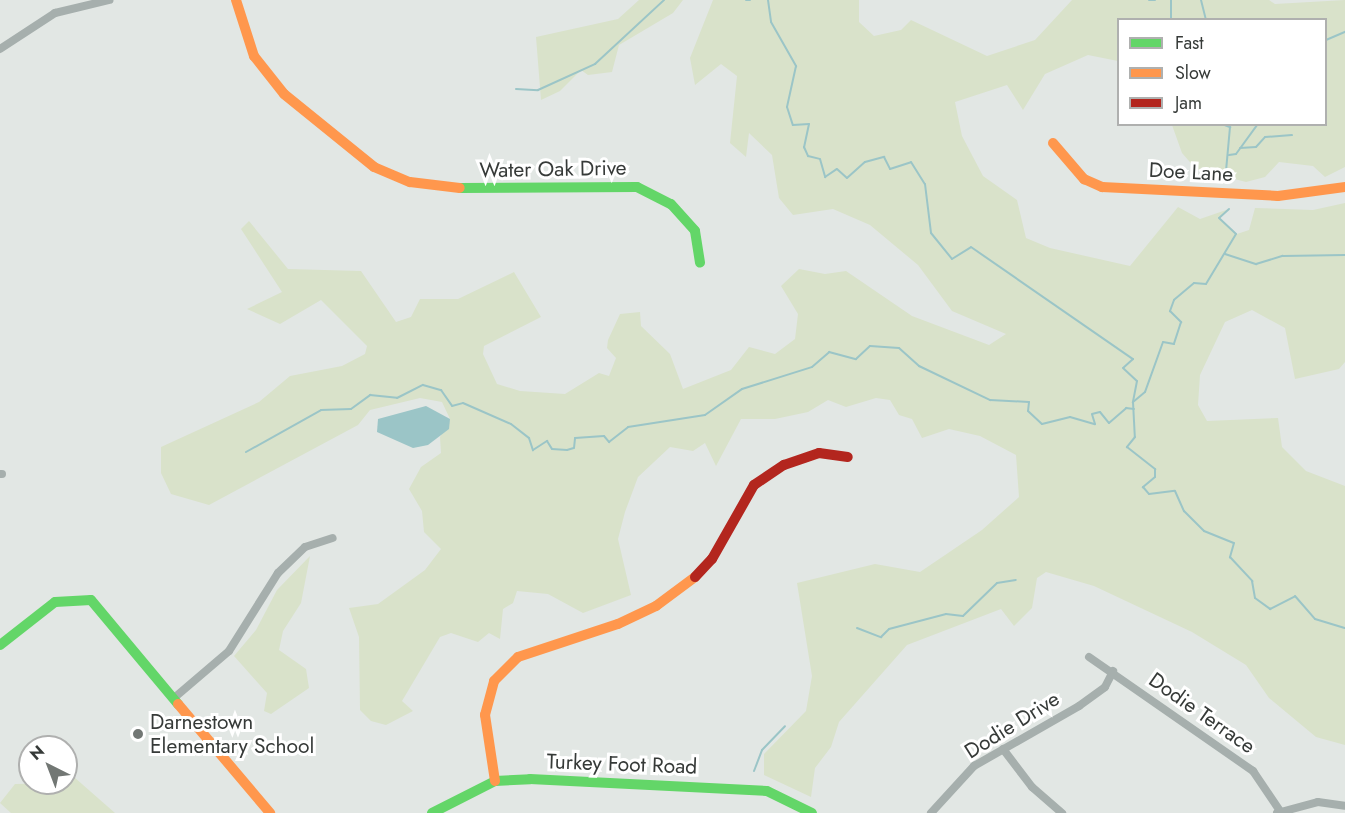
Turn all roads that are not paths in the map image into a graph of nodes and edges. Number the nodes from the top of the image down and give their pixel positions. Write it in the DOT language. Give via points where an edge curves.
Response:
graph roads {
  1 [pos="109,0"];
  2 [pos="236,0"];
  3 [pos="0,49"];
  4 [pos="1053,144"];
  5 [pos="1345,187"];
  6 [pos="700,263"];
  7 [pos="848,457"];
  8 [pos="333,538"];
  9 [pos="0,645"];
  10 [pos="1089,657"];
  11 [pos="1113,671"];
  12 [pos="174,698"];
  13 [pos="1003,748"];
  14 [pos="495,781"];
  15 [pos="1345,806"];
  16 [pos="438,811"];
  17 [pos="1278,812"];
  18 [pos="270,813"];
  19 [pos="812,813"];
  20 [pos="931,813"];
  21 [pos="1062,813"];
  1 -- 3 [label="street" via="55,13"];
  2 -- 6 [label="street, Water Oak Drive" via="254,56 284,94 374,167 410,182 491,192 637,188 671,204 695,231"];
  4 -- 5 [label="street, Doe Lane" via="1084,179 1102,187 1278,196"];
  7 -- 14 [label="street" via="819,453 784,465 754,485 712,559 687,586 656,606 618,624 518,657 494,681 485,715"];
  8 -- 12 [label="street" via="305,547 278,573 229,651"];
  9 -- 12 [label="street" via="56,602 73,597 91,600"];
  10 -- 11 [label="street, Dodie Terrace"];
  11 -- 13 [label="street, Dodie Drive" via="1105,687 1079,706"];
  11 -- 17 [label="street, Dodie Terrace" via="1253,771"];
  12 -- 18 [label="street"];
  13 -- 20 [label="street, Dodie Drive" via="974,766"];
  13 -- 21 [label="street" via="1032,787"];
  14 -- 16 [label="street, Turkey Foot Road"];
  14 -- 19 [label="street, Turkey Foot Road" via="739,788 781,795"];
  15 -- 17 [label="street" via="1318,802"];
}
